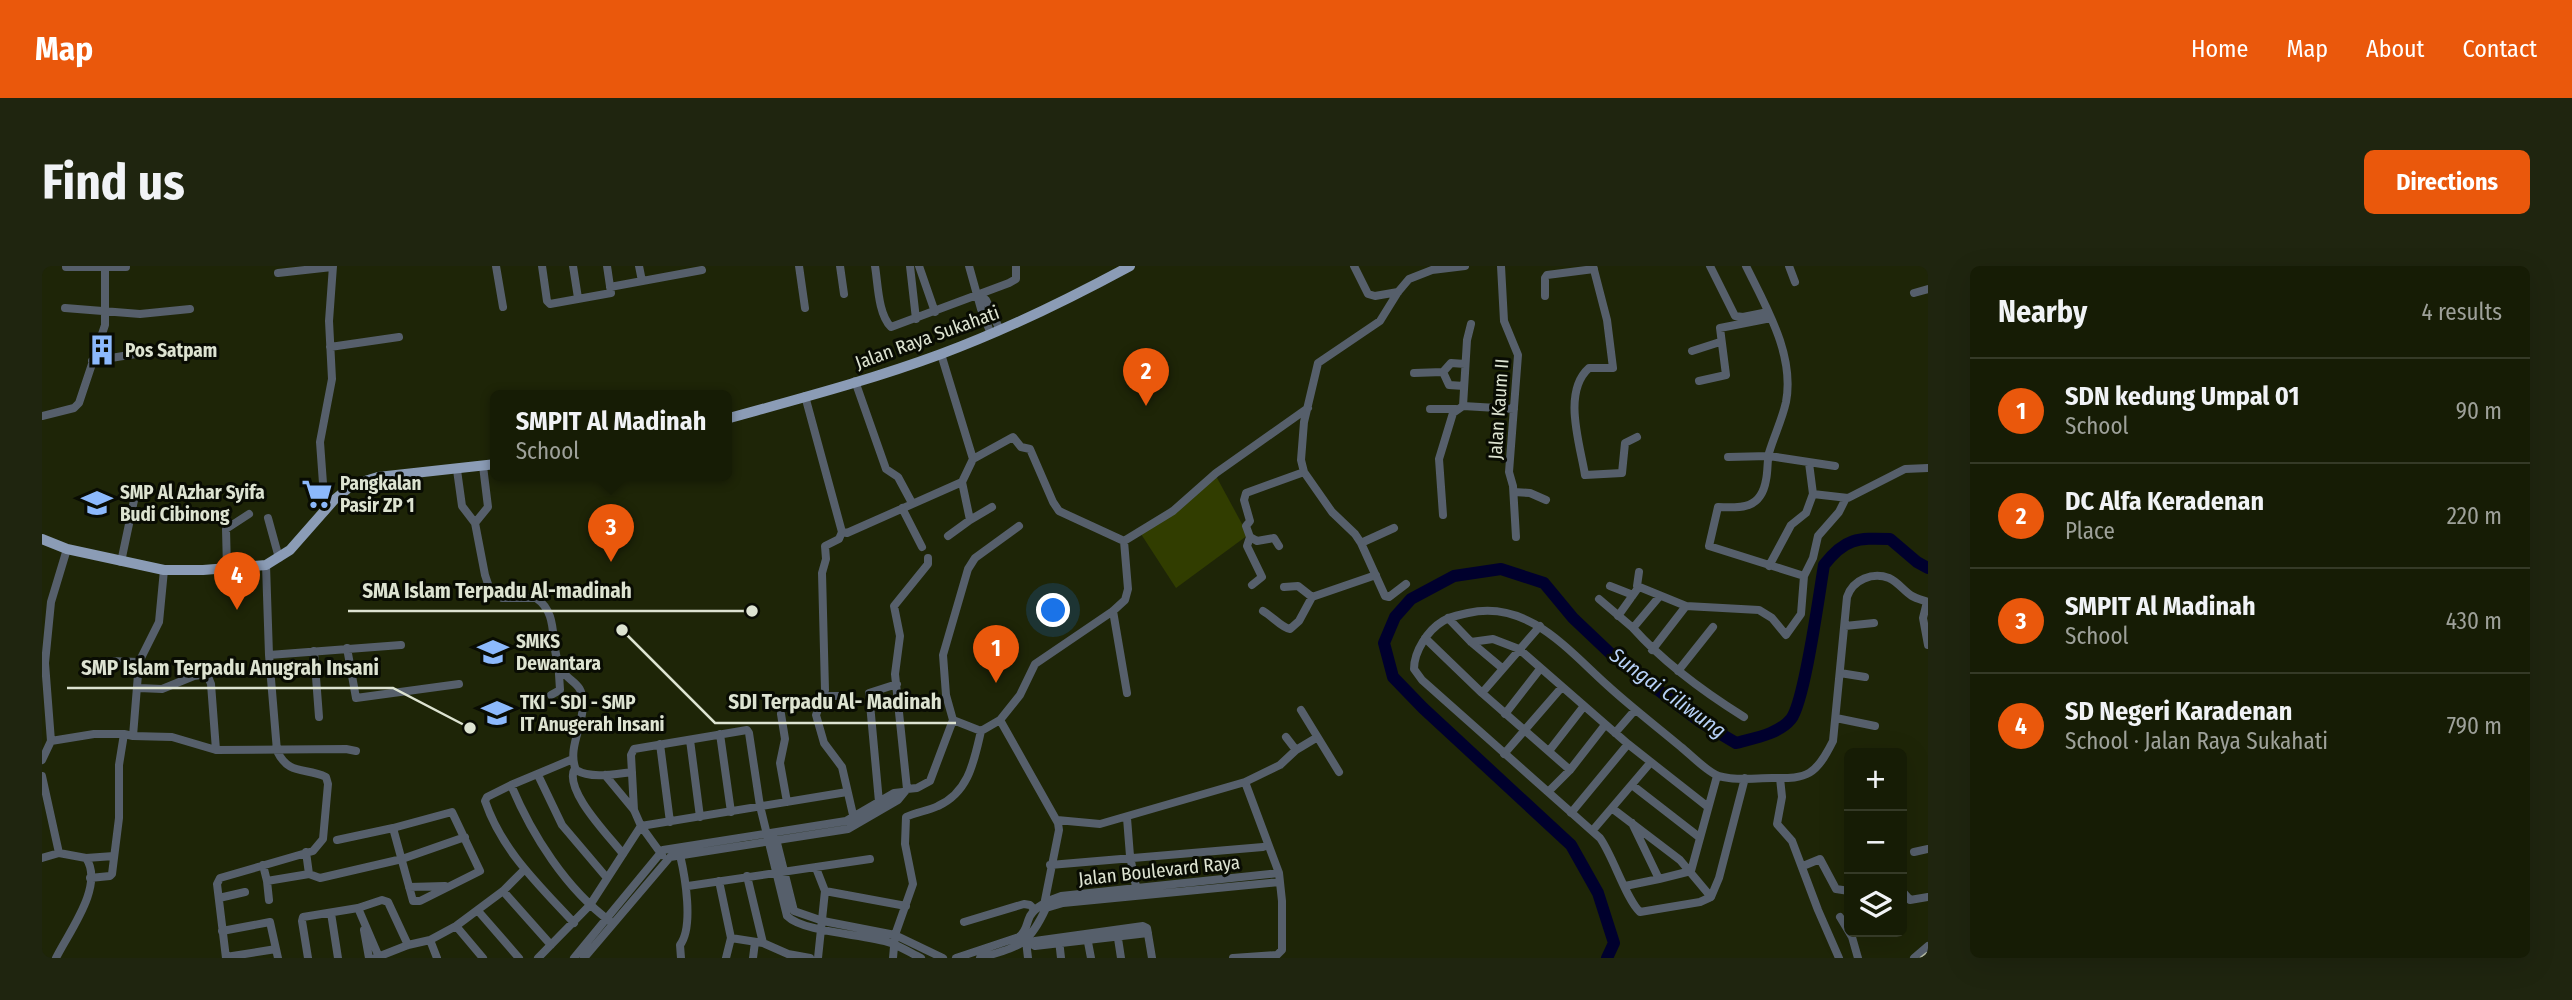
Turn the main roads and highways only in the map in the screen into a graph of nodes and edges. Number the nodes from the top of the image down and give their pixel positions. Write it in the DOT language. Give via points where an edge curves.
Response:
graph roads {
  1 [pos="1130,266"];
  2 [pos="732,417"];
  3 [pos="489,465"];
  4 [pos="42,539"];
  1 -- 2 [label="main road, Jalan Raya Sukahati" via="941,354"];
  3 -- 4 [label="main road" via="363,481 344,490 301,539 266,565 164,570 67,549"];
}
